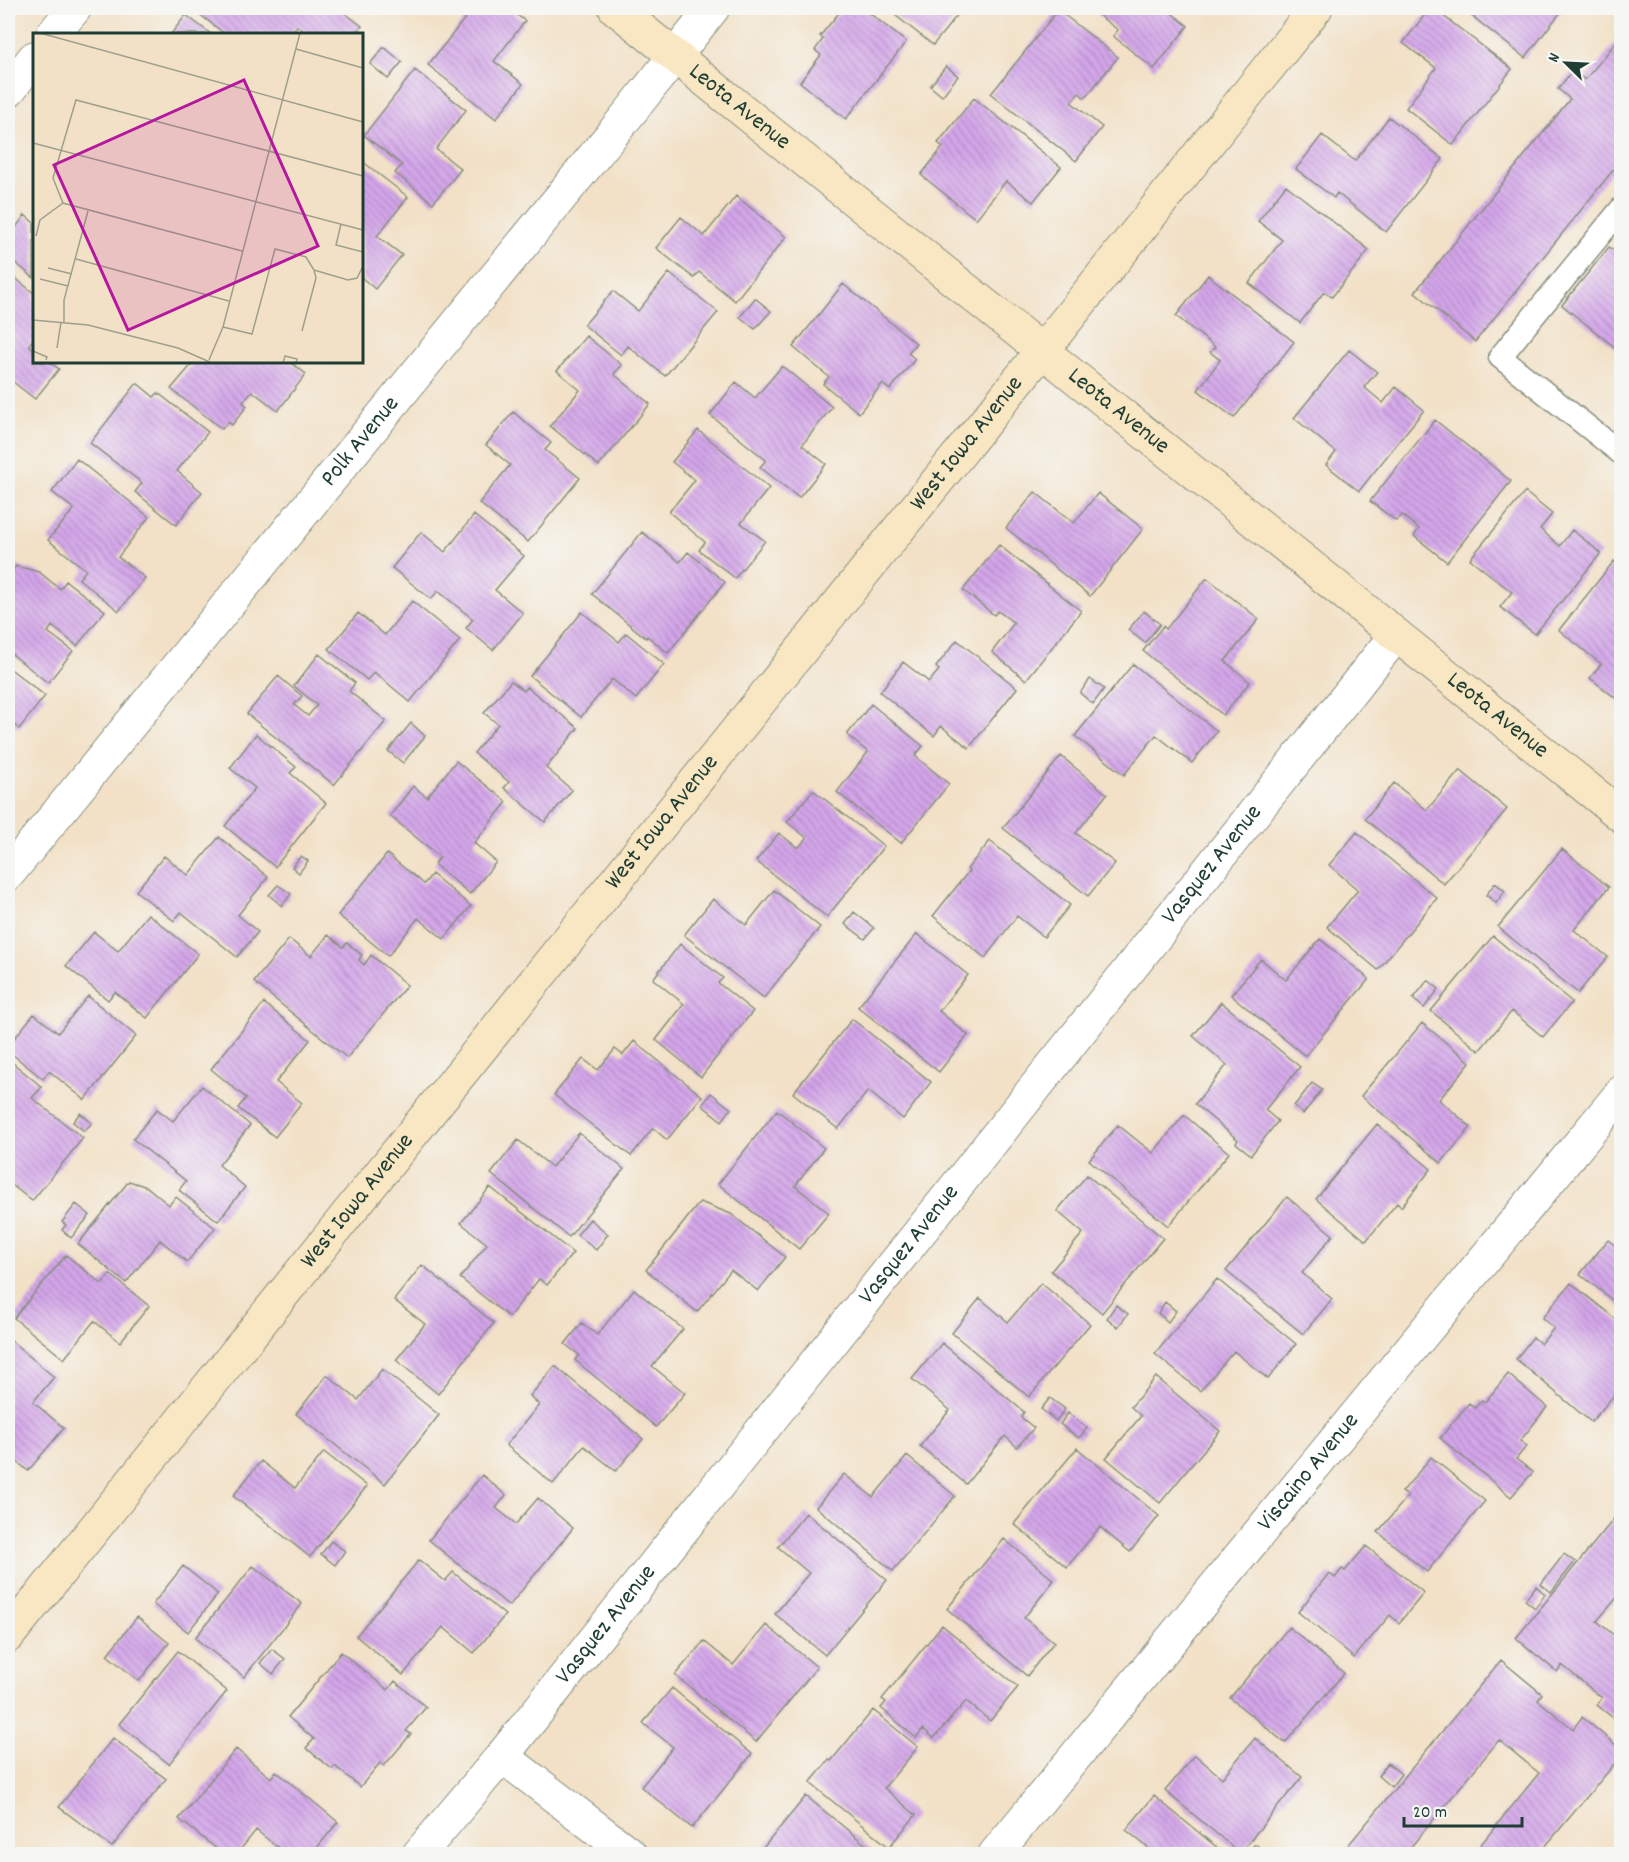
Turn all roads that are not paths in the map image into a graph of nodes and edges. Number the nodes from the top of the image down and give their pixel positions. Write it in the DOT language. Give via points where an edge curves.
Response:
graph roads {
  1 [pos="75,8"];
  2 [pos="615,8"];
  3 [pos="713,8"];
  4 [pos="1316,8"];
  5 [pos="54,33"];
  6 [pos="675,56"];
  7 [pos="33,59"];
  8 [pos="8,91"];
  9 [pos="1622,208"];
  10 [pos="1042,350"];
  11 [pos="1622,454"];
  12 [pos="1396,635"];
  13 [pos="1622,816"];
  14 [pos="8,874"];
  15 [pos="1622,1092"];
  16 [pos="8,1636"];
  17 [pos="502,1756"];
  18 [pos="419,1854"];
  19 [pos="630,1854"];
  20 [pos="995,1854"];
  1 -- 5 [label="street"];
  2 -- 6 [label="street, Leota Avenue"];
  3 -- 6 [label="street, Polk Avenue"];
  4 -- 10 [label="street, West Iowa Avenue"];
  6 -- 10 [label="street, Leota Avenue"];
  6 -- 14 [label="street, Polk Avenue"];
  7 -- 8 [label="street"];
  9 -- 11 [label="lane" via="1500,357"];
  10 -- 12 [label="street, Leota Avenue"];
  10 -- 16 [label="street, West Iowa Avenue"];
  12 -- 13 [label="street, Leota Avenue"];
  12 -- 17 [label="street, Vasquez Avenue"];
  15 -- 20 [label="street, Viscaino Avenue"];
  17 -- 18 [label="street, Vasquez Avenue"];
  17 -- 19 [label="street"];
}
